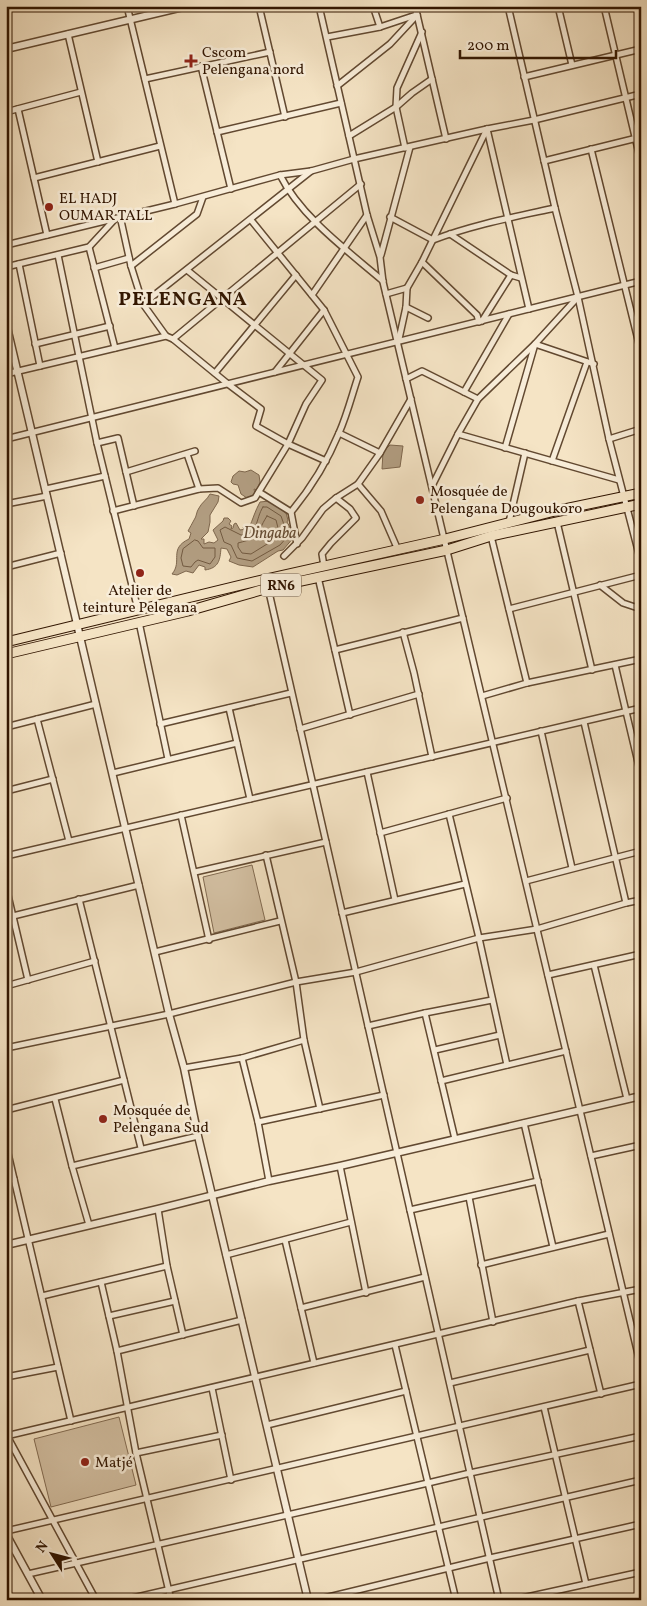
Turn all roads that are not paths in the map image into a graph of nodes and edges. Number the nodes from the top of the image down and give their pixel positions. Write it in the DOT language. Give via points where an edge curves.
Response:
graph roads {
  1 [pos="127,6"];
  2 [pos="187,6"];
  3 [pos="259,6"];
  4 [pos="318,6"];
  5 [pos="373,6"];
  6 [pos="415,6"];
  7 [pos="508,6"];
  8 [pos="558,6"];
  9 [pos="604,6"];
  10 [pos="417,14"];
  11 [pos="130,20"];
  12 [pos="380,27"];
  13 [pos="422,32"];
  14 [pos="68,34"];
  15 [pos="327,37"];
  16 [pos="6,49"];
  17 [pos="641,49"];
  18 [pos="270,52"];
  19 [pos="615,55"];
  20 [pos="572,65"];
  21 [pos="201,66"];
  22 [pos="524,77"];
  23 [pos="145,79"];
  24 [pos="432,79"];
  25 [pos="337,86"];
  26 [pos="81,92"];
  27 [pos="641,94"];
  28 [pos="625,98"];
  29 [pos="341,103"];
  30 [pos="396,107"];
  31 [pos="18,109"];
  32 [pos="6,112"];
  33 [pos="285,117"];
  34 [pos="534,120"];
  35 [pos="487,129"];
  36 [pos="216,132"];
  37 [pos="349,136"];
  38 [pos="638,138"];
  39 [pos="446,139"];
  40 [pos="160,146"];
  41 [pos="407,147"];
  42 [pos="591,149"];
  43 [pos="354,159"];
  44 [pos="544,161"];
  45 [pos="98,162"];
  46 [pos="641,162"];
  47 [pos="311,171"];
  48 [pos="280,175"];
  49 [pos="34,178"];
  50 [pos="361,184"];
  51 [pos="231,189"];
  52 [pos="288,190"];
  53 [pos="203,196"];
  54 [pos="174,204"];
  55 [pos="555,208"];
  56 [pos="367,215"];
  57 [pos="390,217"];
  58 [pos="117,218"];
  59 [pos="507,219"];
  60 [pos="251,220"];
  61 [pos="316,221"];
  62 [pos="450,234"];
  63 [pos="47,235"];
  64 [pos="433,240"];
  65 [pos="6,244"];
  66 [pos="89,247"];
  67 [pos="345,248"];
  68 [pos="277,253"];
  69 [pos="58,255"];
  70 [pos="380,257"];
  71 [pos="130,258"];
  72 [pos="422,262"];
  73 [pos="18,264"];
  74 [pos="131,266"];
  75 [pos="6,267"];
  76 [pos="94,268"];
  77 [pos="187,270"];
  78 [pos="296,275"];
  79 [pos="511,275"];
  80 [pos="521,278"];
  81 [pos="641,281"];
  82 [pos="383,282"];
  83 [pos="624,285"];
  84 [pos="407,288"];
  85 [pos="386,294"];
  86 [pos="312,295"];
  87 [pos="578,297"];
  88 [pos="222,298"];
  89 [pos="143,304"];
  90 [pos="406,307"];
  91 [pos="529,309"];
  92 [pos="324,310"];
  93 [pos="510,314"];
  94 [pos="428,318"];
  95 [pos="480,322"];
  96 [pos="6,323"];
  97 [pos="254,325"];
  98 [pos="110,326"];
  99 [pos="75,334"];
  100 [pos="638,334"];
  101 [pos="166,336"];
  102 [pos="173,339"];
  103 [pos="398,342"];
  104 [pos="36,344"];
  105 [pos="534,344"];
  106 [pos="115,348"];
  107 [pos="641,352"];
  108 [pos="289,354"];
  109 [pos="346,355"];
  110 [pos="80,356"];
  111 [pos="587,362"];
  112 [pos="594,364"];
  113 [pos="304,365"];
  114 [pos="40,366"];
  115 [pos="18,372"];
  116 [pos="275,372"];
  117 [pos="215,373"];
  118 [pos="6,374"];
  119 [pos="406,379"];
  120 [pos="228,384"];
  121 [pos="464,392"];
  122 [pos="411,399"];
  123 [pos="478,399"];
  124 [pos="93,418"];
  125 [pos="641,429"];
  126 [pos="33,433"];
  127 [pos="340,433"];
  128 [pos="458,434"];
  129 [pos="6,439"];
  130 [pos="609,440"];
  131 [pos="97,443"];
  132 [pos="288,444"];
  133 [pos="505,448"];
  134 [pos="195,451"];
  135 [pos="380,453"];
  136 [pos="186,454"];
  137 [pos="525,454"];
  138 [pos="326,461"];
  139 [pos="552,462"];
  140 [pos="126,472"];
  141 [pos="105,476"];
  142 [pos="619,480"];
  143 [pos="358,484"];
  144 [pos="432,484"];
  145 [pos="199,489"];
  146 [pos="259,492"];
  147 [pos="46,493"];
  148 [pos="641,493"];
  149 [pos="625,497"];
  150 [pos="336,498"];
  151 [pos="6,504"];
  152 [pos="641,504"];
  153 [pos="134,506"];
  154 [pos="627,507"];
  155 [pos="113,511"];
  156 [pos="291,512"];
  157 [pos="509,522"];
  158 [pos="557,522"];
  159 [pos="491,536"];
  160 [pos="445,539"];
  161 [pos="297,544"];
  162 [pos="398,550"];
  163 [pos="447,550"];
  164 [pos="61,553"];
  165 [pos="284,556"];
  166 [pos="641,562"];
  167 [pos="324,566"];
  168 [pos="6,567"];
  169 [pos="641,575"];
  170 [pos="318,577"];
  171 [pos="266,579"];
  172 [pos="600,585"];
  173 [pos="268,588"];
  174 [pos="573,593"];
  175 [pos="509,609"];
  176 [pos="641,609"];
  177 [pos="138,610"];
  178 [pos="463,618"];
  179 [pos="139,622"];
  180 [pos="79,625"];
  181 [pos="403,632"];
  182 [pos="81,637"];
  183 [pos="6,642"];
  184 [pos="336,650"];
  185 [pos="6,654"];
  186 [pos="641,659"];
  187 [pos="615,666"];
  188 [pos="592,670"];
  189 [pos="527,683"];
  190 [pos="291,693"];
  191 [pos="418,694"];
  192 [pos="482,696"];
  193 [pos="96,704"];
  194 [pos="229,708"];
  195 [pos="641,708"];
  196 [pos="627,712"];
  197 [pos="350,715"];
  198 [pos="37,719"];
  199 [pos="584,722"];
  200 [pos="160,724"];
  201 [pos="6,727"];
  202 [pos="300,729"];
  203 [pos="541,731"];
  204 [pos="237,743"];
  205 [pos="493,743"];
  206 [pos="432,757"];
  207 [pos="168,759"];
  208 [pos="367,772"];
  209 [pos="112,773"];
  210 [pos="641,775"];
  211 [pos="53,779"];
  212 [pos="313,784"];
  213 [pos="6,791"];
  214 [pos="507,798"];
  215 [pos="250,799"];
  216 [pos="449,814"];
  217 [pos="182,815"];
  218 [pos="126,828"];
  219 [pos="380,833"];
  220 [pos="69,841"];
  221 [pos="326,842"];
  222 [pos="641,851"];
  223 [pos="266,855"];
  224 [pos="6,856"];
  225 [pos="616,857"];
  226 [pos="572,868"];
  227 [pos="195,872"];
  228 [pos="526,881"];
  229 [pos="465,884"];
  230 [pos="139,885"];
  231 [pos="6,887"];
  232 [pos="79,899"];
  233 [pos="395,900"];
  234 [pos="641,900"];
  235 [pos="626,903"];
  236 [pos="342,913"];
  237 [pos="13,916"];
  238 [pos="280,921"];
  239 [pos="537,929"];
  240 [pos="479,938"];
  241 [pos="209,940"];
  242 [pos="155,952"];
  243 [pos="639,954"];
  244 [pos="95,961"];
  245 [pos="594,965"];
  246 [pos="641,965"];
  247 [pos="356,972"];
  248 [pos="548,975"];
  249 [pos="28,980"];
  250 [pos="296,982"];
  251 [pos="6,986"];
  252 [pos="492,1000"];
  253 [pos="425,1013"];
  254 [pos="169,1014"];
  255 [pos="111,1025"];
  256 [pos="368,1026"];
  257 [pos="500,1035"];
  258 [pos="304,1040"];
  259 [pos="6,1048"];
  260 [pos="434,1050"];
  261 [pos="566,1051"];
  262 [pos="242,1058"];
  263 [pos="507,1065"];
  264 [pos="184,1068"];
  265 [pos="124,1080"];
  266 [pos="442,1081"];
  267 [pos="384,1095"];
  268 [pos="641,1096"];
  269 [pos="55,1099"];
  270 [pos="628,1099"];
  271 [pos="320,1109"];
  272 [pos="580,1109"];
  273 [pos="6,1110"];
  274 [pos="258,1122"];
  275 [pos="524,1123"];
  276 [pos="198,1136"];
  277 [pos="455,1139"];
  278 [pos="6,1145"];
  279 [pos="641,1145"];
  280 [pos="141,1148"];
  281 [pos="397,1152"];
  282 [pos="591,1156"];
  283 [pos="72,1166"];
  284 [pos="340,1166"];
  285 [pos="14,1179"];
  286 [pos="6,1181"];
  287 [pos="269,1181"];
  288 [pos="538,1181"];
  289 [pos="213,1194"];
  290 [pos="469,1197"];
  291 [pos="158,1209"];
  292 [pos="410,1210"];
  293 [pos="351,1222"];
  294 [pos="89,1225"];
  295 [pos="608,1234"];
  296 [pos="28,1239"];
  297 [pos="285,1240"];
  298 [pos="6,1244"];
  299 [pos="553,1247"];
  300 [pos="226,1254"];
  301 [pos="481,1265"];
  302 [pos="167,1266"];
  303 [pos="425,1277"];
  304 [pos="101,1282"];
  305 [pos="641,1290"];
  306 [pos="366,1293"];
  307 [pos="624,1293"];
  308 [pos="42,1296"];
  309 [pos="175,1301"];
  310 [pos="578,1301"];
  311 [pos="301,1308"];
  312 [pos="109,1316"];
  313 [pos="242,1320"];
  314 [pos="492,1322"];
  315 [pos="438,1334"];
  316 [pos="641,1334"];
  317 [pos="183,1335"];
  318 [pos="633,1336"];
  319 [pos="395,1345"];
  320 [pos="590,1350"];
  321 [pos="117,1351"];
  322 [pos="314,1363"];
  323 [pos="58,1367"];
  324 [pos="641,1367"];
  325 [pos="6,1377"];
  326 [pos="255,1377"];
  327 [pos="450,1383"];
  328 [pos="641,1384"];
  329 [pos="212,1388"];
  330 [pos="406,1392"];
  331 [pos="601,1394"];
  332 [pos="544,1407"];
  333 [pos="128,1408"];
  334 [pos="71,1421"];
  335 [pos="267,1425"];
  336 [pos="460,1426"];
  337 [pos="7,1435"];
  338 [pos="222,1435"];
  339 [pos="641,1436"];
  340 [pos="417,1437"];
  341 [pos="136,1453"];
  342 [pos="556,1454"];
  343 [pos="277,1469"];
  344 [pos="470,1473"];
  345 [pos="231,1480"];
  346 [pos="641,1480"];
  347 [pos="428,1483"];
  348 [pos="566,1496"];
  349 [pos="147,1499"];
  350 [pos="288,1515"];
  351 [pos="480,1517"];
  352 [pos="54,1521"];
  353 [pos="641,1524"];
  354 [pos="439,1528"];
  355 [pos="6,1533"];
  356 [pos="575,1538"];
  357 [pos="158,1545"];
  358 [pos="298,1558"];
  359 [pos="490,1558"];
  360 [pos="76,1563"];
  361 [pos="448,1569"];
  362 [pos="641,1572"];
  363 [pos="28,1574"];
  364 [pos="586,1584"];
  365 [pos="168,1590"];
  366 [pos="42,1600"];
  367 [pos="96,1600"];
  368 [pos="124,1600"];
  369 [pos="171,1600"];
  370 [pos="308,1600"];
  371 [pos="316,1600"];
  372 [pos="456,1600"];
  373 [pos="499,1600"];
  374 [pos="513,1600"];
  1 -- 11 [label="street"];
  2 -- 11 [label="street"];
  3 -- 18 [label="street"];
  4 -- 15 [label="street"];
  5 -- 12 [label="street"];
  6 -- 10 [label="street"];
  7 -- 22 [label="street"];
  8 -- 20 [label="street"];
  9 -- 19 [label="street"];
  10 -- 12 [label="street"];
  10 -- 13 [label="street"];
  10 -- 25 [label="street" via="390,44"];
  11 -- 14 [label="street"];
  11 -- 23 [label="street"];
  12 -- 15 [label="street"];
  13 -- 24 [label="street"];
  13 -- 30 [label="street" via="396,88"];
  14 -- 16 [label="street"];
  14 -- 26 [label="street"];
  15 -- 25 [label="street"];
  17 -- 19 [label="street"];
  18 -- 21 [label="street"];
  18 -- 33 [label="street"];
  19 -- 20 [label="street"];
  19 -- 28 [label="street"];
  20 -- 22 [label="street"];
  21 -- 23 [label="street"];
  21 -- 36 [label="street"];
  22 -- 34 [label="street"];
  23 -- 40 [label="street"];
  24 -- 30 [label="street"];
  24 -- 39 [label="street"];
  25 -- 29 [label="street"];
  26 -- 31 [label="street"];
  26 -- 45 [label="street"];
  27 -- 28 [label="street"];
  28 -- 34 [label="street"];
  28 -- 38 [label="street"];
  29 -- 33 [label="street"];
  29 -- 37 [label="street"];
  30 -- 37 [label="street"];
  30 -- 41 [label="street"];
  31 -- 32 [label="street"];
  31 -- 49 [label="street"];
  33 -- 36 [label="street"];
  34 -- 35 [label="street"];
  34 -- 44 [label="street"];
  35 -- 39 [label="street"];
  35 -- 59 [label="street"];
  35 -- 64 [label="street"];
  36 -- 51 [label="street"];
  37 -- 43 [label="street"];
  38 -- 42 [label="street"];
  38 -- 46 [label="street"];
  39 -- 41 [label="street"];
  40 -- 45 [label="street"];
  40 -- 54 [label="street"];
  41 -- 43 [label="street"];
  41 -- 57 [label="street"];
  42 -- 44 [label="street"];
  42 -- 83 [label="street"];
  43 -- 47 [label="street"];
  43 -- 50 [label="street"];
  44 -- 55 [label="street"];
  45 -- 49 [label="street"];
  47 -- 48 [label="street"];
  47 -- 52 [label="street"];
  48 -- 51 [label="street"];
  48 -- 52 [label="street"];
  49 -- 63 [label="street"];
  50 -- 56 [label="street"];
  50 -- 61 [label="street"];
  51 -- 53 [label="street"];
  52 -- 60 [label="street"];
  52 -- 61 [label="street"];
  53 -- 54 [label="street"];
  53 -- 74 [label="street" via="197,214"];
  54 -- 58 [label="street"];
  55 -- 59 [label="street"];
  55 -- 87 [label="street"];
  56 -- 67 [label="street"];
  56 -- 70 [label="street"];
  57 -- 64 [label="street"];
  57 -- 70 [label="street"];
  58 -- 63 [label="street"];
  58 -- 66 [label="street"];
  58 -- 71 [label="street"];
  59 -- 62 [label="street"];
  59 -- 80 [label="street"];
  60 -- 68 [label="street"];
  60 -- 77 [label="street"];
  61 -- 67 [label="street"];
  61 -- 68 [label="street"];
  62 -- 64 [label="street"];
  62 -- 79 [label="street"];
  63 -- 65 [label="street"];
  64 -- 72 [label="street"];
  66 -- 69 [label="street"];
  66 -- 76 [label="street"];
  67 -- 82 [label="street"];
  67 -- 86 [label="street"];
  68 -- 78 [label="street"];
  68 -- 88 [label="street"];
  69 -- 73 [label="street"];
  69 -- 99 [label="street"];
  70 -- 82 [label="street"];
  71 -- 74 [label="street"];
  71 -- 76 [label="street"];
  72 -- 84 [label="street"];
  72 -- 95 [label="street" via="477,315"];
  73 -- 75 [label="street"];
  73 -- 104 [label="street"];
  74 -- 89 [label="street"];
  76 -- 98 [label="street"];
  77 -- 88 [label="street"];
  77 -- 89 [label="street"];
  78 -- 86 [label="street"];
  78 -- 97 [label="street"];
  79 -- 80 [label="street"];
  79 -- 95 [label="street"];
  80 -- 91 [label="street"];
  81 -- 83 [label="street"];
  82 -- 85 [label="street"];
  83 -- 87 [label="street"];
  83 -- 100 [label="street"];
  84 -- 85 [label="street"];
  84 -- 90 [label="street"];
  85 -- 103 [label="street"];
  86 -- 92 [label="street"];
  87 -- 91 [label="street"];
  87 -- 105 [label="street"];
  87 -- 112 [label="street"];
  88 -- 97 [label="street"];
  88 -- 102 [label="street"];
  89 -- 101 [label="street"];
  90 -- 94 [label="street"];
  90 -- 103 [label="street"];
  91 -- 93 [label="street"];
  92 -- 108 [label="street"];
  92 -- 109 [label="street"];
  93 -- 95 [label="street"];
  93 -- 121 [label="street"];
  95 -- 103 [label="street"];
  96 -- 115 [label="street"];
  97 -- 108 [label="street"];
  97 -- 117 [label="street"];
  98 -- 99 [label="street"];
  98 -- 106 [label="street"];
  99 -- 104 [label="street"];
  99 -- 110 [label="street"];
  100 -- 107 [label="street"];
  101 -- 102 [label="street"];
  101 -- 106 [label="street"];
  102 -- 117 [label="street"];
  103 -- 109 [label="street"];
  103 -- 119 [label="street"];
  104 -- 114 [label="street"];
  105 -- 111 [label="street"];
  105 -- 123 [label="street"];
  105 -- 133 [label="street"];
  106 -- 110 [label="street"];
  108 -- 113 [label="street"];
  108 -- 116 [label="street"];
  109 -- 113 [label="street"];
  109 -- 127 [label="street" via="358,377"];
  110 -- 114 [label="street"];
  110 -- 124 [label="street"];
  111 -- 112 [label="street"];
  111 -- 139 [label="street"];
  112 -- 130 [label="street"];
  113 -- 116 [label="street"];
  113 -- 132 [label="street" via="322,380 306,404"];
  114 -- 115 [label="street"];
  115 -- 118 [label="street"];
  115 -- 126 [label="street"];
  116 -- 120 [label="street"];
  117 -- 120 [label="street"];
  119 -- 121 [label="street" via="422,371"];
  119 -- 122 [label="street"];
  120 -- 124 [label="street"];
  120 -- 132 [label="street" via="261,409 256,426"];
  121 -- 123 [label="street"];
  122 -- 135 [label="street"];
  122 -- 144 [label="street"];
  123 -- 128 [label="street"];
  124 -- 126 [label="street"];
  124 -- 131 [label="street"];
  125 -- 130 [label="street"];
  126 -- 129 [label="street"];
  126 -- 147 [label="street"];
  127 -- 135 [label="street"];
  127 -- 138 [label="street"];
  128 -- 133 [label="street"];
  128 -- 144 [label="street"];
  130 -- 142 [label="street"];
  131 -- 140 [label="street" via="118,438"];
  131 -- 141 [label="street"];
  132 -- 138 [label="street"];
  132 -- 146 [label="street"];
  133 -- 137 [label="street"];
  134 -- 136 [label="street"];
  135 -- 143 [label="street"];
  136 -- 140 [label="street"];
  136 -- 145 [label="street"];
  137 -- 139 [label="street"];
  137 -- 157 [label="street"];
  138 -- 156 [label="street"];
  139 -- 142 [label="street"];
  140 -- 153 [label="street"];
  141 -- 147 [label="street"];
  141 -- 155 [label="street"];
  142 -- 149 [label="street"];
  143 -- 150 [label="street"];
  143 -- 162 [label="street" via="381,511"];
  144 -- 160 [label="street"];
  145 -- 146 [label="street" via="218,488 241,503 255,498"];
  145 -- 153 [label="street"];
  146 -- 156 [label="street"];
  147 -- 151 [label="street"];
  147 -- 164 [label="street"];
  148 -- 149 [label="highway, RN6"];
  149 -- 154 [label="street"];
  149 -- 157 [label="highway, RN6"];
  150 -- 161 [label="street" via="323,509"];
  150 -- 167 [label="street" via="356,518 322,554"];
  152 -- 154 [label="highway, RN6"];
  153 -- 155 [label="street"];
  154 -- 158 [label="highway, RN6"];
  154 -- 166 [label="street"];
  155 -- 177 [label="street"];
  156 -- 161 [label="street"];
  157 -- 160 [label="highway, RN6"];
  158 -- 159 [label="highway, RN6"];
  158 -- 174 [label="street"];
  159 -- 163 [label="highway, RN6"];
  159 -- 175 [label="street"];
  160 -- 162 [label="highway, RN6"];
  160 -- 163 [label="street"];
  161 -- 165 [label="street"];
  162 -- 167 [label="highway, RN6"];
  163 -- 170 [label="highway, RN6"];
  163 -- 178 [label="street"];
  164 -- 168 [label="street"];
  164 -- 180 [label="street"];
  167 -- 171 [label="highway, RN6"];
  169 -- 172 [label="street"];
  170 -- 173 [label="highway, RN6"];
  170 -- 184 [label="street"];
  171 -- 173 [label="street"];
  171 -- 177 [label="highway, RN6"];
  172 -- 174 [label="street"];
  172 -- 176 [label="street" via="623,602"];
  173 -- 179 [label="highway, RN6"];
  173 -- 190 [label="street"];
  174 -- 175 [label="street"];
  174 -- 188 [label="street"];
  175 -- 189 [label="street"];
  177 -- 180 [label="highway, RN6"];
  178 -- 181 [label="street"];
  178 -- 192 [label="street"];
  179 -- 182 [label="highway, RN6"];
  179 -- 200 [label="street"];
  180 -- 182 [label="street"];
  180 -- 183 [label="highway, RN6"];
  181 -- 184 [label="street"];
  181 -- 191 [label="street"];
  182 -- 185 [label="highway, RN6"];
  182 -- 193 [label="street"];
  184 -- 197 [label="street"];
  186 -- 187 [label="street"];
  187 -- 188 [label="street"];
  187 -- 196 [label="street"];
  188 -- 189 [label="street"];
  189 -- 192 [label="street"];
  190 -- 194 [label="street"];
  190 -- 202 [label="street"];
  191 -- 197 [label="street"];
  191 -- 206 [label="street"];
  192 -- 205 [label="street"];
  193 -- 198 [label="street"];
  193 -- 209 [label="street"];
  194 -- 200 [label="street"];
  194 -- 204 [label="street"];
  195 -- 196 [label="street"];
  196 -- 199 [label="street"];
  196 -- 210 [label="street"];
  197 -- 202 [label="street"];
  198 -- 201 [label="street"];
  198 -- 211 [label="street"];
  199 -- 203 [label="street"];
  199 -- 225 [label="street"];
  200 -- 207 [label="street"];
  202 -- 212 [label="street"];
  203 -- 205 [label="street"];
  203 -- 226 [label="street"];
  204 -- 207 [label="street"];
  204 -- 215 [label="street"];
  205 -- 206 [label="street"];
  205 -- 214 [label="street"];
  206 -- 208 [label="street"];
  207 -- 209 [label="street"];
  208 -- 212 [label="street"];
  208 -- 219 [label="street"];
  209 -- 218 [label="street"];
  211 -- 213 [label="street"];
  211 -- 220 [label="street"];
  212 -- 215 [label="street"];
  212 -- 221 [label="street"];
  214 -- 216 [label="street"];
  214 -- 228 [label="street"];
  215 -- 217 [label="street"];
  216 -- 219 [label="street"];
  216 -- 229 [label="street"];
  217 -- 218 [label="street"];
  217 -- 227 [label="street"];
  218 -- 220 [label="street"];
  218 -- 230 [label="street"];
  219 -- 233 [label="street"];
  220 -- 224 [label="street"];
  221 -- 223 [label="street"];
  221 -- 236 [label="street"];
  222 -- 225 [label="street"];
  223 -- 227 [label="street"];
  223 -- 238 [label="street"];
  225 -- 226 [label="street"];
  225 -- 235 [label="street"];
  226 -- 228 [label="street"];
  227 -- 241 [label="street"];
  228 -- 239 [label="street"];
  229 -- 233 [label="street"];
  229 -- 240 [label="street"];
  230 -- 232 [label="street"];
  230 -- 242 [label="street"];
  231 -- 237 [label="street"];
  232 -- 237 [label="street"];
  232 -- 244 [label="street"];
  233 -- 236 [label="street"];
  234 -- 235 [label="street"];
  235 -- 239 [label="street"];
  236 -- 247 [label="street"];
  237 -- 249 [label="street"];
  238 -- 241 [label="street"];
  238 -- 250 [label="street"];
  239 -- 240 [label="street"];
  239 -- 248 [label="street"];
  240 -- 247 [label="street"];
  240 -- 252 [label="street"];
  241 -- 242 [label="street"];
  242 -- 254 [label="street"];
  243 -- 245 [label="street"];
  243 -- 246 [label="street"];
  244 -- 249 [label="street"];
  244 -- 255 [label="street"];
  245 -- 248 [label="street"];
  245 -- 270 [label="street"];
  247 -- 250 [label="street"];
  247 -- 256 [label="street"];
  248 -- 261 [label="street"];
  249 -- 251 [label="street"];
  250 -- 254 [label="street"];
  250 -- 258 [label="street"];
  252 -- 253 [label="street"];
  252 -- 257 [label="street"];
  253 -- 256 [label="street"];
  253 -- 260 [label="street"];
  254 -- 255 [label="street"];
  254 -- 264 [label="street"];
  255 -- 259 [label="street"];
  255 -- 265 [label="street"];
  256 -- 267 [label="street"];
  257 -- 260 [label="street"];
  257 -- 263 [label="street"];
  258 -- 262 [label="street"];
  258 -- 271 [label="street"];
  260 -- 266 [label="street"];
  261 -- 263 [label="street"];
  261 -- 272 [label="street"];
  262 -- 264 [label="street"];
  262 -- 274 [label="street"];
  263 -- 266 [label="street"];
  264 -- 276 [label="street"];
  265 -- 269 [label="street"];
  265 -- 280 [label="street"];
  266 -- 277 [label="street"];
  267 -- 271 [label="street"];
  267 -- 281 [label="street"];
  268 -- 270 [label="street"];
  269 -- 273 [label="street"];
  269 -- 283 [label="street"];
  270 -- 272 [label="street"];
  271 -- 274 [label="street"];
  272 -- 275 [label="street"];
  272 -- 282 [label="street"];
  274 -- 287 [label="street"];
  275 -- 277 [label="street"];
  275 -- 288 [label="street"];
  276 -- 280 [label="street"];
  276 -- 289 [label="street"];
  277 -- 281 [label="street"];
  278 -- 285 [label="street"];
  279 -- 282 [label="street"];
  280 -- 283 [label="street"];
  281 -- 284 [label="street"];
  281 -- 292 [label="street"];
  282 -- 295 [label="street"];
  283 -- 294 [label="street"];
  284 -- 287 [label="street"];
  284 -- 293 [label="street"];
  285 -- 286 [label="street"];
  285 -- 296 [label="street"];
  287 -- 289 [label="street"];
  288 -- 290 [label="street"];
  288 -- 299 [label="street"];
  289 -- 291 [label="street"];
  289 -- 300 [label="street"];
  290 -- 292 [label="street"];
  290 -- 301 [label="street"];
  291 -- 294 [label="street"];
  291 -- 302 [label="street"];
  292 -- 303 [label="street"];
  293 -- 297 [label="street"];
  293 -- 306 [label="street"];
  294 -- 296 [label="street"];
  295 -- 299 [label="street"];
  295 -- 307 [label="street"];
  296 -- 298 [label="street"];
  296 -- 308 [label="street"];
  297 -- 300 [label="street"];
  297 -- 311 [label="street"];
  299 -- 301 [label="street"];
  300 -- 313 [label="street"];
  301 -- 314 [label="street"];
  302 -- 304 [label="street"];
  302 -- 309 [label="street"];
  303 -- 306 [label="street"];
  303 -- 315 [label="street"];
  304 -- 308 [label="street"];
  304 -- 312 [label="street"];
  305 -- 307 [label="street"];
  306 -- 311 [label="street"];
  307 -- 310 [label="street"];
  307 -- 318 [label="street"];
  308 -- 323 [label="street"];
  309 -- 312 [label="street"];
  309 -- 317 [label="street"];
  310 -- 314 [label="street"];
  310 -- 320 [label="street"];
  311 -- 322 [label="street"];
  312 -- 321 [label="street"];
  313 -- 317 [label="street"];
  313 -- 326 [label="street"];
  314 -- 315 [label="street"];
  315 -- 319 [label="street"];
  315 -- 327 [label="street"];
  316 -- 318 [label="street"];
  317 -- 321 [label="street"];
  318 -- 324 [label="street"];
  319 -- 322 [label="street"];
  319 -- 330 [label="street"];
  320 -- 327 [label="street"];
  320 -- 331 [label="street"];
  321 -- 333 [label="street"];
  322 -- 326 [label="street"];
  323 -- 325 [label="street"];
  323 -- 334 [label="street"];
  326 -- 329 [label="street"];
  326 -- 335 [label="street"];
  327 -- 336 [label="street"];
  328 -- 331 [label="street"];
  329 -- 333 [label="street"];
  329 -- 338 [label="street"];
  330 -- 335 [label="street"];
  330 -- 340 [label="street"];
  331 -- 332 [label="street"];
  332 -- 336 [label="street"];
  332 -- 342 [label="street"];
  333 -- 334 [label="street"];
  333 -- 341 [label="street"];
  334 -- 337 [label="street"];
  335 -- 343 [label="street"];
  336 -- 340 [label="street"];
  336 -- 344 [label="street"];
  337 -- 352 [label="street"];
  338 -- 341 [label="street"];
  338 -- 345 [label="street"];
  339 -- 342 [label="street"];
  340 -- 343 [label="street"];
  340 -- 347 [label="street"];
  341 -- 349 [label="street"];
  342 -- 344 [label="street"];
  342 -- 348 [label="street"];
  343 -- 345 [label="street"];
  343 -- 350 [label="street"];
  344 -- 347 [label="street"];
  344 -- 351 [label="street"];
  345 -- 349 [label="street"];
  346 -- 348 [label="street"];
  347 -- 350 [label="street"];
  347 -- 354 [label="street"];
  348 -- 351 [label="street"];
  348 -- 356 [label="street"];
  349 -- 352 [label="street"];
  349 -- 357 [label="street"];
  350 -- 357 [label="street"];
  350 -- 358 [label="street"];
  351 -- 354 [label="street"];
  351 -- 359 [label="street"];
  352 -- 355 [label="street"];
  352 -- 360 [label="street"];
  353 -- 356 [label="street"];
  354 -- 358 [label="street"];
  354 -- 361 [label="street"];
  355 -- 363 [label="street"];
  356 -- 359 [label="street"];
  356 -- 364 [label="street"];
  357 -- 360 [label="street"];
  357 -- 365 [label="street"];
  358 -- 365 [label="street"];
  358 -- 370 [label="street"];
  359 -- 361 [label="street"];
  359 -- 373 [label="street"];
  360 -- 363 [label="street"];
  360 -- 367 [label="street"];
  361 -- 371 [label="street"];
  361 -- 372 [label="street"];
  362 -- 364 [label="street"];
  363 -- 366 [label="street"];
  364 -- 374 [label="street"];
  365 -- 368 [label="street"];
  365 -- 369 [label="street"];
}
